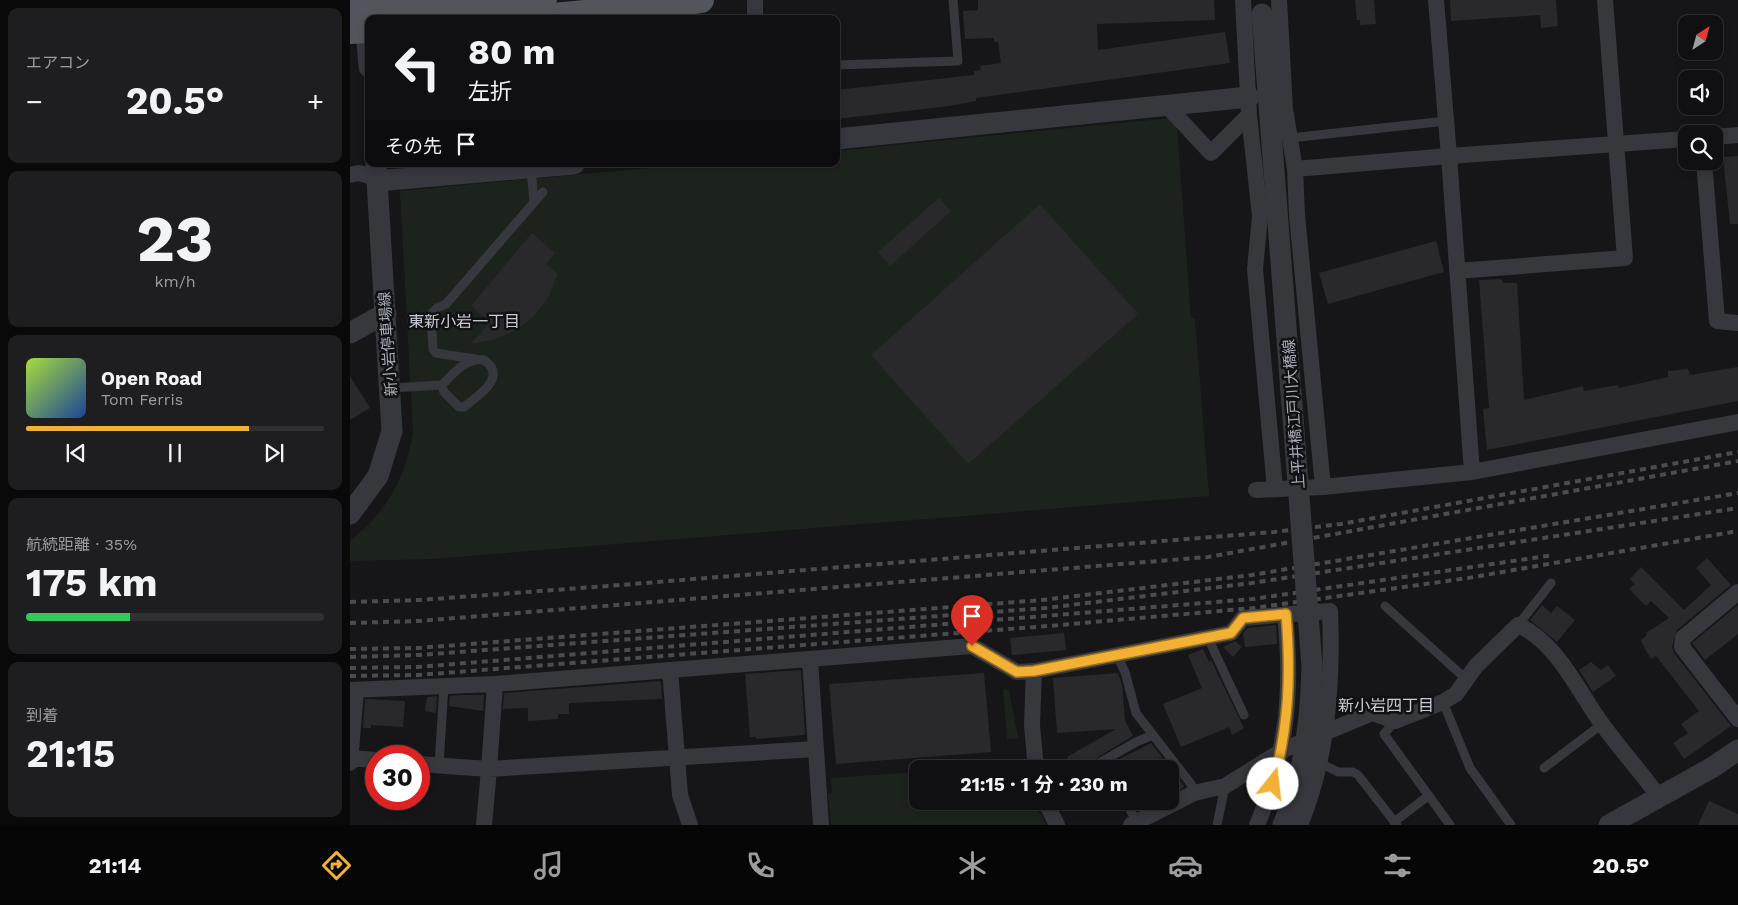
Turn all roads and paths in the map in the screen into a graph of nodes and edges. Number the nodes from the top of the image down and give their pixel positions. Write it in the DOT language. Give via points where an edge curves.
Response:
graph roads {
  1 [pos="403,0"];
  2 [pos="701,0"];
  3 [pos="755,0"];
  4 [pos="953,0"];
  5 [pos="1243,0"];
  6 [pos="1279,0"];
  7 [pos="1436,0"];
  8 [pos="1605,0"];
  9 [pos="1262,7"];
  10 [pos="551,12"];
  11 [pos="397,15"];
  12 [pos="408,15"];
  13 [pos="538,15"];
  14 [pos="755,15"];
  15 [pos="360,16"];
  16 [pos="365,44"];
  17 [pos="840,65"];
  18 [pos="1167,106"];
  19 [pos="1249,106"];
  20 [pos="1446,121"];
  21 [pos="1738,135"];
  22 [pos="1723,136"];
  23 [pos="1290,138"];
  24 [pos="840,140"];
  25 [pos="1678,140"];
  26 [pos="1615,144"];
  27 [pos="1449,156"];
  28 [pos="541,167"];
  29 [pos="532,168"];
  30 [pos="1295,169"];
  31 [pos="1705,170"];
  32 [pos="376,171"];
  33 [pos="350,175"];
  34 [pos="543,192"];
  35 [pos="534,202"];
  36 [pos="1297,215"];
  37 [pos="1260,216"];
  38 [pos="1457,271"];
  39 [pos="386,313"];
  40 [pos="1738,323"];
  41 [pos="350,333"];
  42 [pos="475,359"];
  43 [pos="442,385"];
  44 [pos="391,388"];
  45 [pos="1738,422"];
  46 [pos="1472,472"];
  47 [pos="1323,487"];
  48 [pos="1275,489"];
  49 [pos="1256,490"];
  50 [pos="350,514"];
  51 [pos="1551,583"];
  52 [pos="1738,592"];
  53 [pos="1385,606"];
  54 [pos="1286,614"];
  55 [pos="1518,625"];
  56 [pos="1208,638"];
  57 [pos="1116,654"];
  58 [pos="810,659"];
  59 [pos="670,670"];
  60 [pos="1034,671"];
  61 [pos="1466,679"];
  62 [pos="495,684"];
  63 [pos="444,686"];
  64 [pos="353,690"];
  65 [pos="1443,702"];
  66 [pos="1244,715"];
  67 [pos="1738,719"];
  68 [pos="1395,721"];
  69 [pos="1602,724"];
  70 [pos="1324,733"];
  71 [pos="1153,735"];
  72 [pos="816,750"];
  73 [pos="1283,750"];
  74 [pos="1738,750"];
  75 [pos="350,758"];
  76 [pos="677,758"];
  77 [pos="365,759"];
  78 [pos="1035,760"];
  79 [pos="1104,760"];
  80 [pos="1318,762"];
  81 [pos="350,763"];
  82 [pos="430,765"];
  83 [pos="439,765"];
  84 [pos="1544,768"];
  85 [pos="489,769"];
  86 [pos="1224,786"];
  87 [pos="1194,793"];
  88 [pos="1428,796"];
  89 [pos="1659,797"];
  90 [pos="1050,810"];
  91 [pos="1128,810"];
  92 [pos="1134,824"];
  93 [pos="1396,824"];
  94 [pos="484,825"];
  95 [pos="690,825"];
  96 [pos="821,825"];
  97 [pos="1057,825"];
  98 [pos="1217,825"];
  99 [pos="1257,825"];
  100 [pos="1283,825"];
  101 [pos="1300,825"];
  102 [pos="1450,825"];
  103 [pos="1511,825"];
  104 [pos="1609,825"];
  1 -- 11 [label="main road" via="396,7"];
  2 -- 10 [label="main road"];
  3 -- 14 [label="street"];
  4 -- 17 [label="lane" via="958,62"];
  5 -- 19 [label="street"];
  6 -- 23 [label="street" via="1285,109"];
  7 -- 20 [label="street"];
  8 -- 26 [label="street"];
  9 -- 100 [label="street, 上平井橋江戸川大橋線, bridge" via="1312,658 1312,692 1303,751"];
  10 -- 12 [label="main road, bridge"];
  10 -- 13 [label="main road"];
  15 -- 16 [label="street"];
  18 -- 19 [label="street"];
  18 -- 19 [label="street" via="1211,153"];
  18 -- 24 [label="street"];
  19 -- 37 [label="street"];
  20 -- 23 [label="lane"];
  20 -- 27 [label="street"];
  21 -- 22 [label="street"];
  23 -- 30 [label="street"];
  25 -- 26 [label="street"];
  26 -- 27 [label="street"];
  26 -- 38 [label="street" via="1625,258"];
  27 -- 30 [label="street"];
  27 -- 38 [label="street"];
  28 -- 29 [label="street"];
  29 -- 32 [label="street" via="388,180"];
  29 -- 35 [label="lane"];
  30 -- 36 [label="street"];
  31 -- 40 [label="street" via="1718,321"];
  32 -- 33 [label="street"];
  32 -- 39 [label="street, 新小岩停車場線"];
  34 -- 35 [label="lane"];
  35 -- 42 [label="lane" via="446,304 431,314 436,353"];
  36 -- 37 [label="street"];
  36 -- 47 [label="street"];
  37 -- 48 [label="street" via="1255,269"];
  38 -- 46 [label="street"];
  39 -- 41 [label="street"];
  39 -- 44 [label="street, 新小岩停車場線"];
  42 -- 43 [label="lane" via="468,361"];
  42 -- 43 [label="lane" via="489,364 495,376 464,407 459,407 444,392"];
  43 -- 44 [label="lane"];
  44 -- 50 [label="street, 新小岩停車場線" via="392,432 387,453 378,476"];
  45 -- 46 [label="street"];
  46 -- 47 [label="street"];
  47 -- 48 [label="street"];
  48 -- 49 [label="street"];
  51 -- 55 [label="lane"];
  52 -- 67 [label="street" via="1683,638 1682,647"];
  53 -- 61 [label="lane"];
  54 -- 56 [label="street" via="1243,618 1231,633"];
  54 -- 70 [label="street" via="1330,611 1330,670"];
  54 -- 73 [label="street" via="1290,659"];
  55 -- 61 [label="street"];
  55 -- 69 [label="street" via="1556,655"];
  56 -- 57 [label="street"];
  56 -- 66 [label="lane"];
  57 -- 60 [label="street"];
  57 -- 71 [label="lane" via="1125,672 1136,713"];
  58 -- 59 [label="street"];
  58 -- 60 [label="street" via="972,646 1017,672"];
  58 -- 72 [label="street"];
  59 -- 62 [label="street"];
  59 -- 76 [label="street"];
  60 -- 78 [label="street" via="1032,725"];
  61 -- 65 [label="street" via="1456,694"];
  62 -- 63 [label="street"];
  62 -- 85 [label="street"];
  63 -- 64 [label="street"];
  63 -- 83 [label="lane"];
  64 -- 75 [label="street"];
  65 -- 68 [label="street"];
  65 -- 103 [label="lane" via="1470,768"];
  68 -- 70 [label="street" via="1372,713"];
  68 -- 88 [label="lane" via="1384,734"];
  69 -- 84 [label="lane"];
  69 -- 89 [label="street"];
  70 -- 73 [label="street"];
  70 -- 80 [label="street"];
  71 -- 79 [label="lane"];
  71 -- 87 [label="lane" via="1191,784"];
  72 -- 76 [label="street"];
  72 -- 96 [label="street"];
  73 -- 86 [label="street"];
  73 -- 99 [label="street"];
  74 -- 89 [label="street"];
  75 -- 77 [label="street"];
  75 -- 81 [label="street"];
  76 -- 85 [label="street"];
  76 -- 95 [label="street" via="680,795"];
  80 -- 93 [label="lane" via="1338,772 1358,775"];
  80 -- 101 [label="street"];
  82 -- 83 [label="street"];
  83 -- 85 [label="street"];
  85 -- 94 [label="street"];
  86 -- 87 [label="street"];
  86 -- 98 [label="lane"];
  87 -- 92 [label="street"];
  88 -- 93 [label="lane"];
  88 -- 102 [label="lane"];
  89 -- 104 [label="street"];
  90 -- 97 [label="street"];
  91 -- 92 [label="lane"];
}
